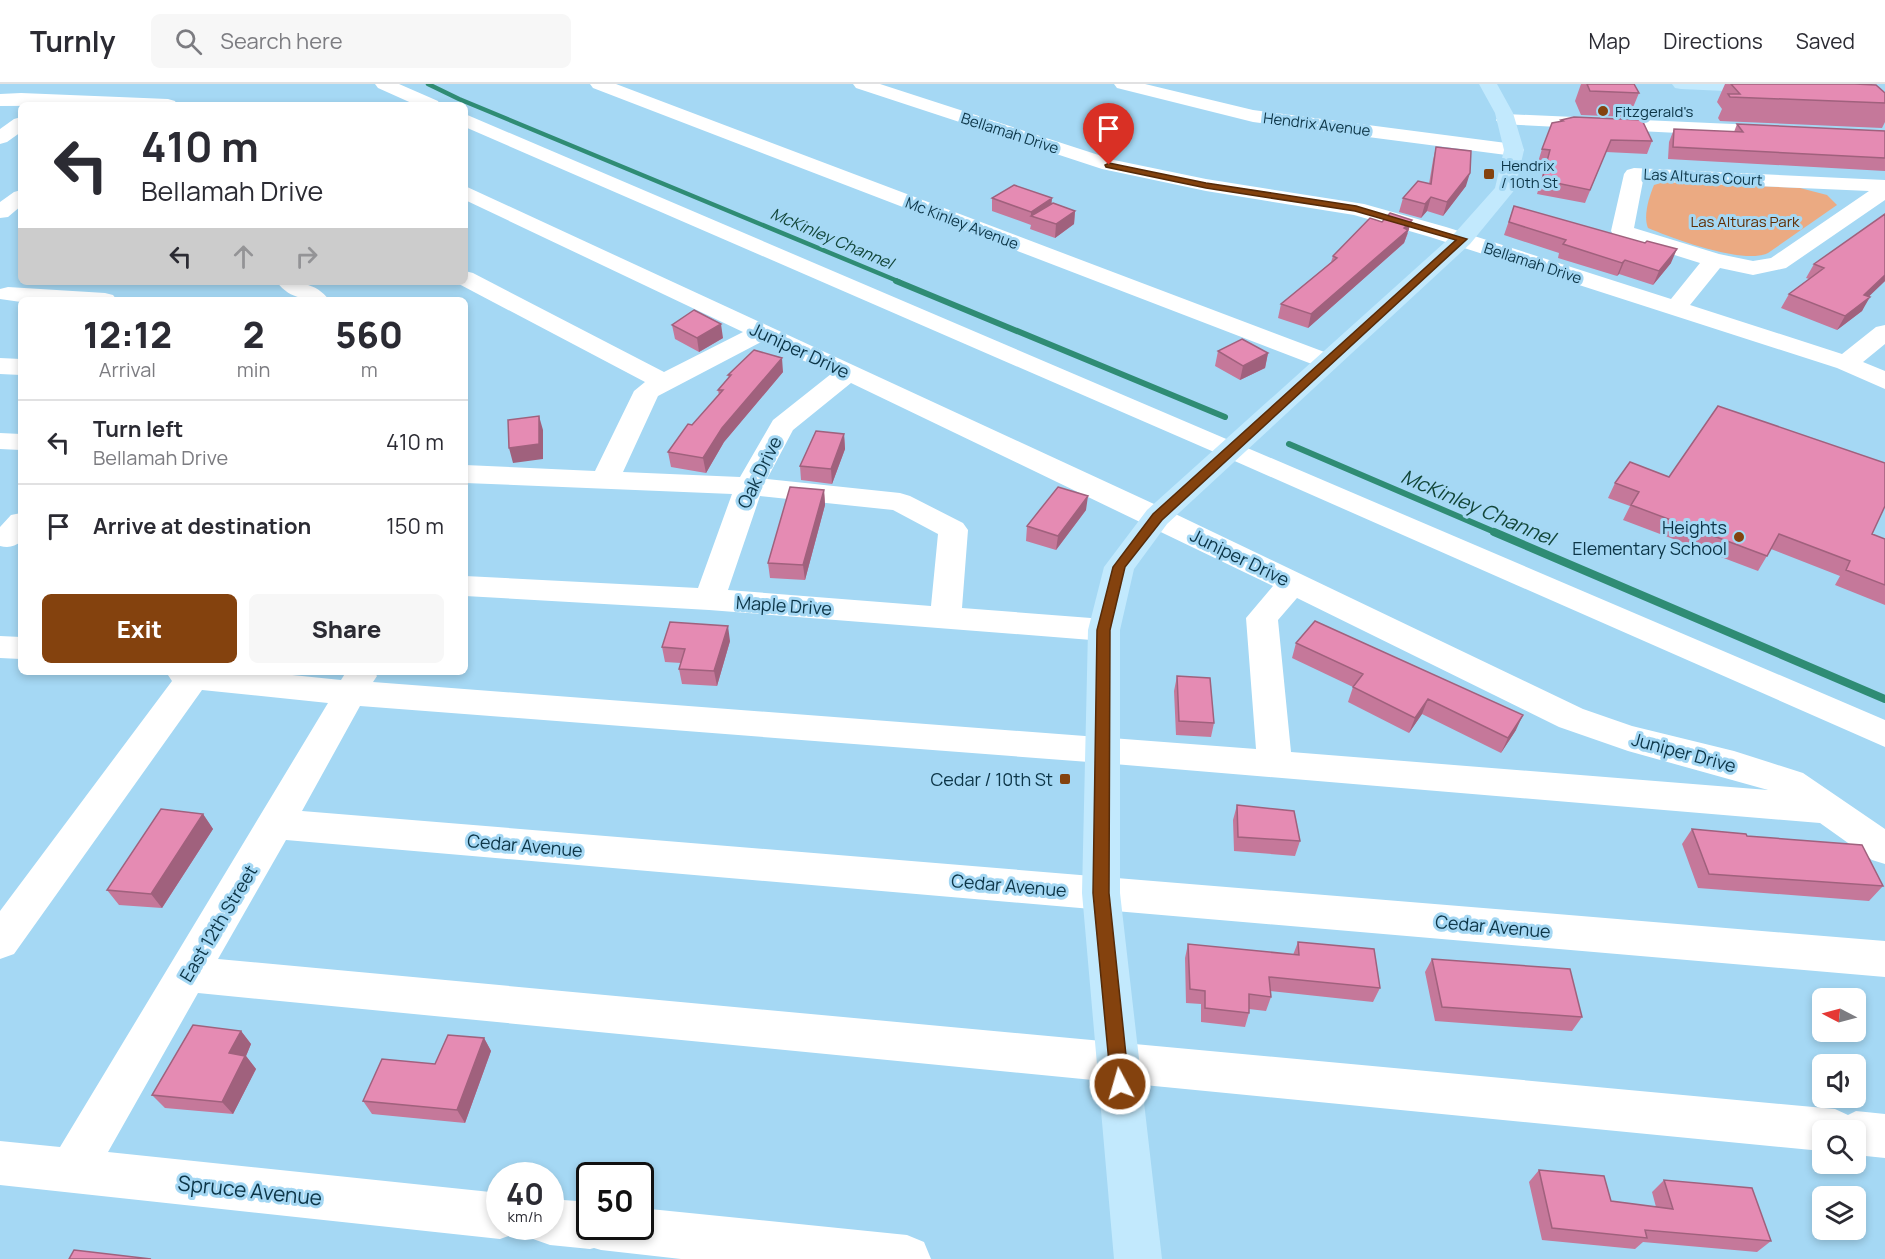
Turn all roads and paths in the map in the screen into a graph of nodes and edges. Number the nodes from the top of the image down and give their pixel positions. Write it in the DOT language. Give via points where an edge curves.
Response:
graph roads {
  1 [pos="66,84"];
  2 [pos="169,84"];
  3 [pos="384,84"];
  4 [pos="862,84"];
  5 [pos="1123,84"];
  6 [pos="1488,84"];
  7 [pos="1681,84"];
  8 [pos="610,86"];
  9 [pos="1783,89"];
  10 [pos="0,93"];
  11 [pos="21,99"];
  12 [pos="0,100"];
  13 [pos="48,102"];
  14 [pos="145,102"];
  15 [pos="424,102"];
  16 [pos="468,121"];
  17 [pos="18,125"];
  18 [pos="1802,133"];
  19 [pos="1510,135"];
  20 [pos="0,138"];
  21 [pos="1820,183"];
  22 [pos="1885,188"];
  23 [pos="468,193"];
  24 [pos="18,198"];
  25 [pos="1860,207"];
  26 [pos="0,212"];
  27 [pos="1462,239"];
  28 [pos="1714,260"];
  29 [pos="468,280"];
  30 [pos="294,285"];
  31 [pos="10,292"];
  32 [pos="69,297"];
  33 [pos="312,297"];
  34 [pos="1675,309"];
  35 [pos="762,332"];
  36 [pos="1885,332"];
  37 [pos="1326,361"];
  38 [pos="1846,363"];
  39 [pos="0,366"];
  40 [pos="18,367"];
  41 [pos="848,373"];
  42 [pos="1885,381"];
  43 [pos="664,382"];
  44 [pos="0,441"];
  45 [pos="18,442"];
  46 [pos="1231,449"];
  47 [pos="468,474"];
  48 [pos="605,480"];
  49 [pos="749,486"];
  50 [pos="1157,517"];
  51 [pos="1293,583"];
  52 [pos="468,586"];
  53 [pos="710,599"];
  54 [pos="946,618"];
  55 [pos="1104,630"];
  56 [pos="0,647"];
  57 [pos="18,648"];
  58 [pos="188,675"];
  59 [pos="356,682"];
  60 [pos="1885,734"];
  61 [pos="1102,750"];
  62 [pos="1275,764"];
  63 [pos="1828,809"];
  64 [pos="276,824"];
  65 [pos="1885,849"];
  66 [pos="1101,893"];
  67 [pos="0,942"];
  68 [pos="1885,959"];
  69 [pos="188,974"];
  70 [pos="1118,1062"];
  71 [pos="1812,1129"];
  72 [pos="1866,1134"];
  73 [pos="1885,1136"];
  74 [pos="0,1163"];
  75 [pos="71,1172"];
  76 [pos="486,1215"];
  77 [pos="654,1233"];
  78 [pos="907,1259"];
  79 [pos="1138,1259"];
  1 -- 13 [label="street"];
  2 -- 14 [label="street"];
  3 -- 15 [label="street"];
  4 -- 27 [label="street, Bellamah Drive" via="1109,165 1206,185 1356,208"];
  5 -- 19 [label="street, Hendrix Avenue" via="1253,116"];
  6 -- 19 [label="main road"];
  7 -- 9 [label="main road"];
  8 -- 37 [label="street, Mc Kinley Avenue"];
  10 -- 11 [label="street"];
  11 -- 12 [label="street"];
  11 -- 13 [label="street"];
  16 -- 46 [label="street"];
  17 -- 20 [label="street"];
  18 -- 19 [label="street, Hendrix Avenue"];
  19 -- 27 [label="main road" via="1505,189"];
  21 -- 22 [label="street, Las Alturas Court"];
  21 -- 25 [label="street, Las Alturas Court"];
  21 -- 28 [label="street, Las Alturas Court" via="1634,174 1622,231"];
  22 -- 25 [label="street, Las Alturas Court"];
  23 -- 35 [label="street, Juniper Drive"];
  24 -- 26 [label="street"];
  25 -- 28 [label="street, Las Alturas Court" via="1778,263 1753,268"];
  27 -- 34 [label="street, Bellamah Drive"];
  27 -- 37 [label="main road"];
  28 -- 34 [label="street"];
  29 -- 43 [label="street"];
  30 -- 33 [label="street"];
  31 -- 32 [label="street"];
  34 -- 38 [label="street, Bellamah Drive"];
  35 -- 41 [label="street, Juniper Drive"];
  35 -- 43 [label="street"];
  36 -- 38 [label="street"];
  37 -- 46 [label="main road"];
  38 -- 42 [label="street, Bellamah Drive"];
  39 -- 40 [label="street"];
  41 -- 49 [label="street, Oak Drive" via="782,426"];
  41 -- 50 [label="street, Juniper Drive"];
  43 -- 48 [label="street" via="647,391"];
  44 -- 45 [label="street"];
  46 -- 50 [label="main road"];
  46 -- 60 [label="street"];
  47 -- 48 [label="street"];
  48 -- 49 [label="street"];
  49 -- 53 [label="street, Oak Drive"];
  49 -- 54 [label="street" via="900,502 953,530"];
  50 -- 51 [label="street, Juniper Drive"];
  50 -- 55 [label="main road" via="1119,567"];
  51 -- 62 [label="street" via="1262,618"];
  51 -- 63 [label="street, Juniper Drive" via="1571,718 1790,783"];
  52 -- 53 [label="street, Maple Drive"];
  53 -- 54 [label="street, Maple Drive"];
  54 -- 55 [label="street, Maple Drive"];
  55 -- 61 [label="main road"];
  56 -- 57 [label="street"];
  58 -- 59 [label="street"];
  58 -- 67 [label="street"];
  59 -- 61 [label="street"];
  59 -- 64 [label="street, East 12th Street"];
  61 -- 62 [label="street"];
  61 -- 66 [label="main road"];
  62 -- 63 [label="street"];
  63 -- 65 [label="street, Juniper Drive"];
  64 -- 66 [label="street, Cedar Avenue"];
  64 -- 69 [label="street, East 12th Street"];
  66 -- 68 [label="street, Cedar Avenue"];
  66 -- 70 [label="main road"];
  69 -- 70 [label="street"];
  69 -- 75 [label="street, East 12th Street"];
  70 -- 71 [label="street"];
  70 -- 79 [label="main road"];
  72 -- 73 [label="street"];
  74 -- 75 [label="street, Spruce Avenue"];
  75 -- 76 [label="street, Spruce Avenue"];
  77 -- 78 [label="street"];
}
